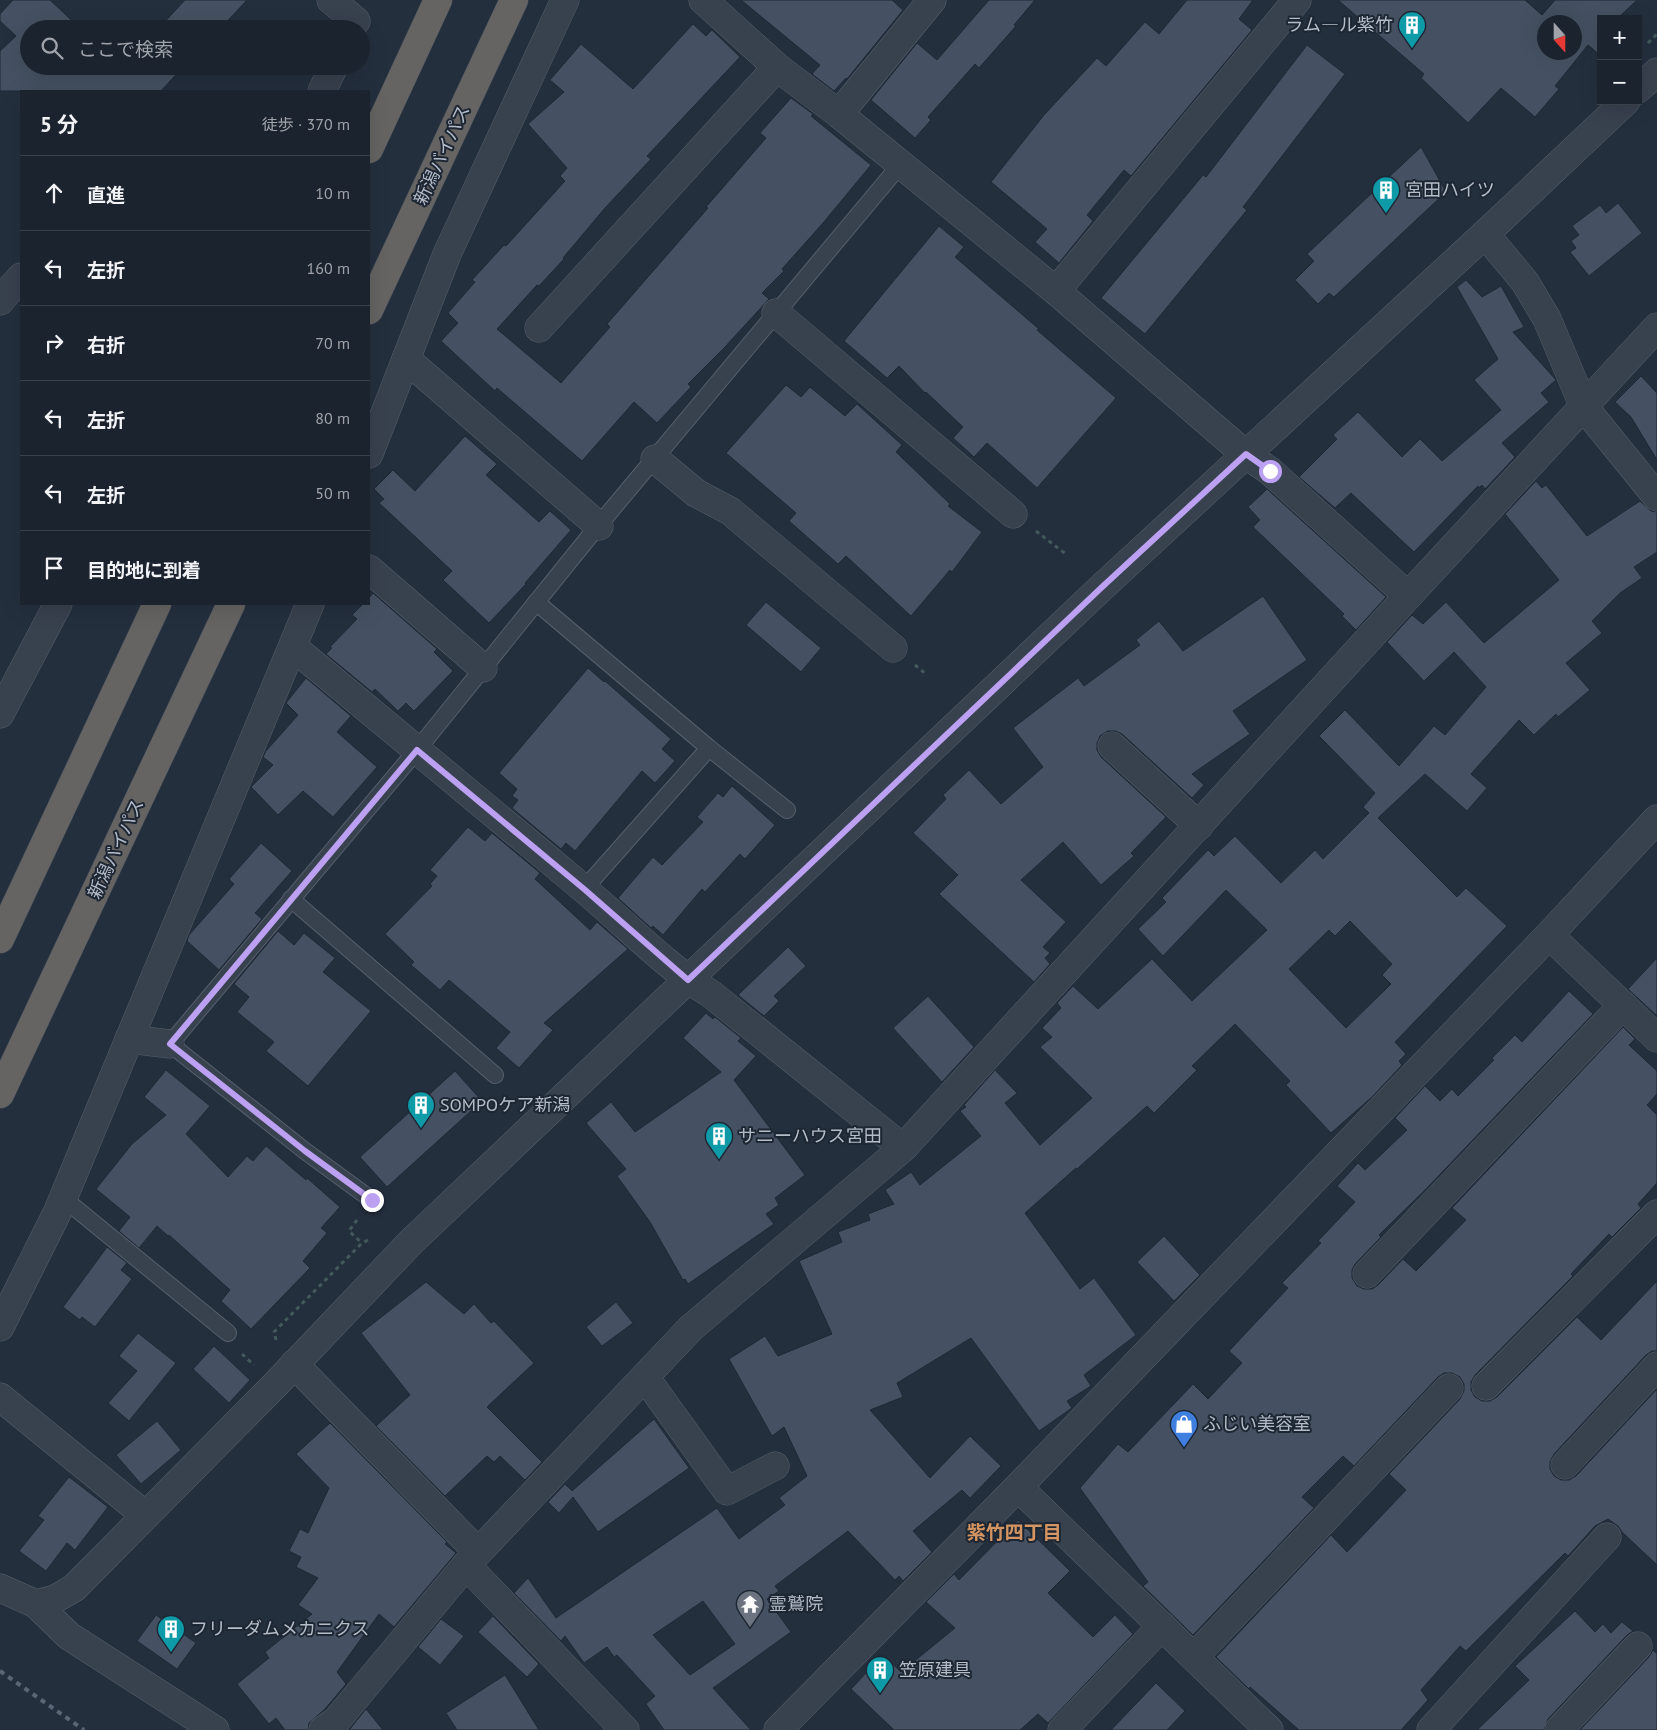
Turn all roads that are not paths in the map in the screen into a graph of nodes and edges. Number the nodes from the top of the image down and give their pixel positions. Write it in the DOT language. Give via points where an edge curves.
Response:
graph roads {
  1 [pos="331,0"];
  2 [pos="438,0"];
  3 [pos="514,0"];
  4 [pos="565,0"];
  5 [pos="932,0"];
  6 [pos="1297,0"];
  7 [pos="710,2"];
  8 [pos="358,17"];
  9 [pos="776,67"];
  10 [pos="1657,72"];
  11 [pos="330,75"];
  12 [pos="1642,85"];
  13 [pos="322,90"];
  14 [pos="1622,105"];
  15 [pos="839,114"];
  16 [pos="370,147"];
  17 [pos="900,165"];
  18 [pos="1485,234"];
  19 [pos="20,278"];
  20 [pos="1056,291"];
  21 [pos="0,301"];
  22 [pos="370,308"];
  23 [pos="776,313"];
  24 [pos="1657,327"];
  25 [pos="539,328"];
  26 [pos="406,359"];
  27 [pos="1584,407"];
  28 [pos="370,451"];
  29 [pos="1246,454"];
  30 [pos="655,459"];
  31 [pos="1657,497"];
  32 [pos="1014,514"];
  33 [pos="599,526"];
  34 [pos="370,570"];
  35 [pos="1408,596"];
  36 [pos="536,602"];
  37 [pos="57,605"];
  38 [pos="156,605"];
  39 [pos="231,605"];
  40 [pos="310,605"];
  41 [pos="293,647"];
  42 [pos="893,648"];
  43 [pos="483,668"];
  44 [pos="0,714"];
  45 [pos="1112,746"];
  46 [pos="709,748"];
  47 [pos="417,750"];
  48 [pos="787,810"];
  49 [pos="1657,819"];
  50 [pos="1199,826"];
  51 [pos="584,889"];
  52 [pos="292,900"];
  53 [pos="1550,935"];
  54 [pos="0,940"];
  55 [pos="688,980"];
  56 [pos="1623,1005"];
  57 [pos="1657,1038"];
  58 [pos="129,1039"];
  59 [pos="170,1044"];
  60 [pos="494,1075"];
  61 [pos="0,1094"];
  62 [pos="902,1148"];
  63 [pos="63,1198"];
  64 [pos="372,1200"];
  65 [pos="1657,1214"];
  66 [pos="1367,1274"];
  67 [pos="0,1327"];
  68 [pos="228,1333"];
  69 [pos="294,1364"];
  70 [pos="1657,1366"];
  71 [pos="645,1377"];
  72 [pos="1486,1386"];
  73 [pos="1449,1388"];
  74 [pos="0,1397"];
  75 [pos="1565,1465"];
  76 [pos="775,1466"];
  77 [pos="1018,1487"];
  78 [pos="145,1515"];
  79 [pos="1607,1536"];
  80 [pos="472,1558"];
  81 [pos="0,1588"];
  82 [pos="36,1604"];
  83 [pos="1162,1626"];
  84 [pos="1638,1646"];
  85 [pos="1194,1657"];
  86 [pos="215,1730"];
  87 [pos="323,1730"];
  88 [pos="625,1730"];
  89 [pos="778,1730"];
  90 [pos="1062,1730"];
  91 [pos="1269,1730"];
  92 [pos="1431,1730"];
  93 [pos="1559,1730"];
  1 -- 8 [label="street"];
  2 -- 16 [label="highway"];
  3 -- 22 [label="highway, 新潟バイパス"];
  4 -- 26 [label="street" via="447,254"];
  5 -- 15 [label="street"];
  6 -- 20 [label="street"];
  7 -- 9 [label="street"];
  9 -- 15 [label="street"];
  9 -- 25 [label="street"];
  10 -- 12 [label="street"];
  11 -- 13 [label="street"];
  14 -- 18 [label="street"];
  15 -- 17 [label="street"];
  17 -- 20 [label="street"];
  17 -- 23 [label="lane"];
  18 -- 27 [label="street" via="1525,282 1543,312"];
  18 -- 29 [label="street"];
  19 -- 21 [label="street"];
  20 -- 29 [label="street"];
  23 -- 30 [label="lane"];
  23 -- 32 [label="street"];
  24 -- 27 [label="street"];
  26 -- 28 [label="street"];
  26 -- 33 [label="street"];
  27 -- 31 [label="street"];
  27 -- 35 [label="street"];
  29 -- 35 [label="street" via="1270,471"];
  29 -- 55 [label="street"];
  30 -- 33 [label="lane"];
  30 -- 42 [label="street" via="696,493 730,512"];
  33 -- 36 [label="lane"];
  34 -- 43 [label="street"];
  35 -- 50 [label="street"];
  36 -- 43 [label="lane"];
  36 -- 46 [label="lane"];
  37 -- 44 [label="street"];
  38 -- 54 [label="highway"];
  39 -- 61 [label="highway, 新潟バイパス"];
  40 -- 41 [label="street"];
  41 -- 47 [label="street"];
  41 -- 58 [label="street"];
  43 -- 47 [label="lane"];
  45 -- 50 [label="street"];
  46 -- 48 [label="lane"];
  46 -- 51 [label="lane"];
  47 -- 51 [label="street"];
  47 -- 52 [label="lane"];
  49 -- 53 [label="street"];
  50 -- 62 [label="street"];
  51 -- 55 [label="street"];
  52 -- 59 [label="lane"];
  52 -- 60 [label="lane"];
  53 -- 56 [label="street"];
  53 -- 77 [label="street"];
  55 -- 62 [label="street" via="711,994"];
  55 -- 69 [label="street" via="411,1242"];
  56 -- 57 [label="street"];
  56 -- 66 [label="street"];
  58 -- 59 [label="street"];
  58 -- 63 [label="street"];
  59 -- 64 [label="lane"];
  62 -- 71 [label="street" via="691,1328"];
  63 -- 67 [label="street"];
  63 -- 68 [label="lane"];
  65 -- 72 [label="street"];
  69 -- 78 [label="street"];
  69 -- 80 [label="street"];
  70 -- 75 [label="street"];
  71 -- 76 [label="street" via="727,1491"];
  71 -- 80 [label="street"];
  73 -- 85 [label="street"];
  74 -- 78 [label="street"];
  77 -- 83 [label="street"];
  77 -- 89 [label="street"];
  78 -- 82 [label="street" via="74,1588"];
  79 -- 92 [label="street"];
  80 -- 87 [label="street" via="336,1721"];
  80 -- 88 [label="street"];
  81 -- 82 [label="street"];
  82 -- 86 [label="street" via="68,1636"];
  83 -- 85 [label="street"];
  83 -- 90 [label="street"];
  84 -- 93 [label="street"];
  85 -- 91 [label="street"];
}
